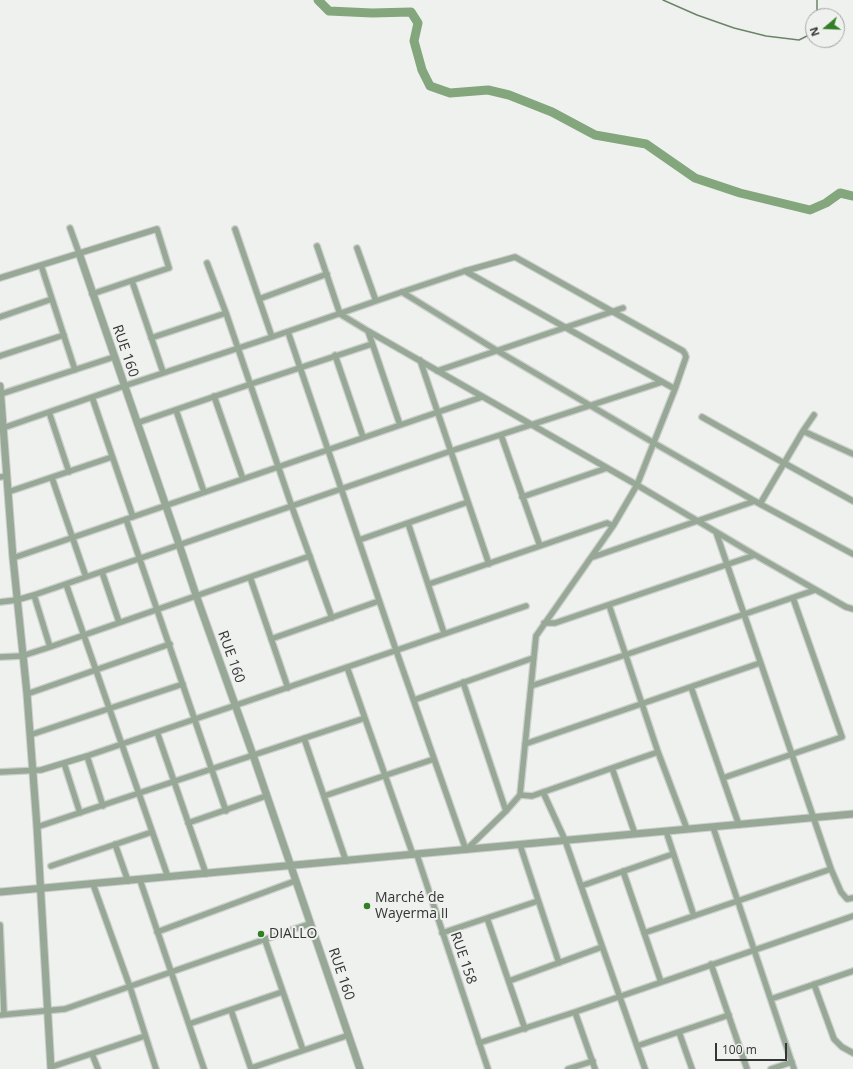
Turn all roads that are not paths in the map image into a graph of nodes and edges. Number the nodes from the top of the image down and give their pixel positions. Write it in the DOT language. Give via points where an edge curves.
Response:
graph roads {
  1 [pos="70,228"];
  2 [pos="235,229"];
  3 [pos="317,246"];
  4 [pos="358,248"];
  5 [pos="79,253"];
  6 [pos="206,263"];
  7 [pos="41,265"];
  8 [pos="465,271"];
  9 [pos="327,274"];
  10 [pos="0,278"];
  11 [pos="132,281"];
  12 [pos="402,292"];
  13 [pos="92,294"];
  14 [pos="52,299"];
  15 [pos="259,299"];
  16 [pos="376,301"];
  17 [pos="623,308"];
  18 [pos="612,312"];
  19 [pos="226,313"];
  20 [pos="340,314"];
  21 [pos="0,317"];
  22 [pos="565,327"];
  23 [pos="368,331"];
  24 [pos="288,332"];
  25 [pos="64,335"];
  26 [pos="272,337"];
  27 [pos="151,338"];
  28 [pos="372,344"];
  29 [pos="238,348"];
  30 [pos="496,350"];
  31 [pos="335,355"];
  32 [pos="0,356"];
  33 [pos="114,357"];
  34 [pos="420,360"];
  35 [pos="299,367"];
  36 [pos="75,370"];
  37 [pos="437,371"];
  38 [pos="163,372"];
  39 [pos="662,382"];
  40 [pos="251,384"];
  41 [pos="0,386"];
  42 [pos="124,386"];
  43 [pos="675,389"];
  44 [pos="214,396"];
  45 [pos="1,397"];
  46 [pos="92,397"];
  47 [pos="482,397"];
  48 [pos="591,406"];
  49 [pos="176,410"];
  50 [pos="49,412"];
  51 [pos="437,412"];
  52 [pos="814,415"];
  53 [pos="702,417"];
  54 [pos="137,423"];
  55 [pos="531,424"];
  56 [pos="400,425"];
  57 [pos="802,431"];
  58 [pos="2,432"];
  59 [pos="501,435"];
  60 [pos="363,437"];
  61 [pos="654,443"];
  62 [pos="329,450"];
  63 [pos="451,451"];
  64 [pos="853,454"];
  65 [pos="112,456"];
  66 [pos="784,463"];
  67 [pos="279,466"];
  68 [pos="606,468"];
  69 [pos="69,472"];
  70 [pos="4,476"];
  71 [pos="52,478"];
  72 [pos="243,479"];
  73 [pos="638,486"];
  74 [pos="342,489"];
  75 [pos="8,492"];
  76 [pos="204,492"];
  77 [pos="522,496"];
  78 [pos="853,500"];
  79 [pos="468,502"];
  80 [pos="757,502"];
  81 [pos="166,506"];
  82 [pos="292,507"];
  83 [pos="133,516"];
  84 [pos="126,519"];
  85 [pos="696,520"];
  86 [pos="408,523"];
  87 [pos="613,526"];
  88 [pos="716,532"];
  89 [pos="72,538"];
  90 [pos="360,540"];
  91 [pos="179,544"];
  92 [pos="540,546"];
  93 [pos="853,554"];
  94 [pos="755,555"];
  95 [pos="310,556"];
  96 [pos="592,556"];
  97 [pos="13,558"];
  98 [pos="140,558"];
  99 [pos="489,564"];
  100 [pos="727,564"];
  101 [pos="102,572"];
  102 [pos="250,577"];
  103 [pos="86,578"];
  104 [pos="66,584"];
  105 [pos="429,584"];
  106 [pos="815,590"];
  107 [pos="34,595"];
  108 [pos="196,596"];
  109 [pos="793,598"];
  110 [pos="16,600"];
  111 [pos="380,601"];
  112 [pos="0,602"];
  113 [pos="609,605"];
  114 [pos="526,606"];
  115 [pos="158,609"];
  116 [pos="853,609"];
  117 [pos="744,614"];
  118 [pos="332,618"];
  119 [pos="118,622"];
  120 [pos="544,623"];
  121 [pos="444,633"];
  122 [pos="84,634"];
  123 [pos="271,639"];
  124 [pos="170,644"];
  125 [pos="50,647"];
  126 [pos="396,650"];
  127 [pos="22,656"];
  128 [pos="626,656"];
  129 [pos="0,657"];
  130 [pos="533,658"];
  131 [pos="760,663"];
  132 [pos="347,667"];
  133 [pos="96,670"];
  134 [pos="463,682"];
  135 [pos="183,684"];
  136 [pos="531,686"];
  137 [pos="691,687"];
  138 [pos="288,688"];
  139 [pos="27,694"];
  140 [pos="414,700"];
  141 [pos="642,704"];
  142 [pos="235,706"];
  143 [pos="110,709"];
  144 [pos="365,718"];
  145 [pos="195,719"];
  146 [pos="157,732"];
  147 [pos="30,735"];
  148 [pos="304,738"];
  149 [pos="122,744"];
  150 [pos="525,744"];
  151 [pos="658,752"];
  152 [pos="792,754"];
  153 [pos="253,755"];
  154 [pos="87,756"];
  155 [pos="434,759"];
  156 [pos="64,763"];
  157 [pos="612,768"];
  158 [pos="212,769"];
  159 [pos="32,770"];
  160 [pos="0,772"];
  161 [pos="385,776"];
  162 [pos="723,778"];
  163 [pos="174,782"];
  164 [pos="543,792"];
  165 [pos="139,794"];
  166 [pos="520,795"];
  167 [pos="266,796"];
  168 [pos="324,796"];
  169 [pos="103,806"];
  170 [pos="226,810"];
  171 [pos="506,812"];
  172 [pos="80,813"];
  173 [pos="853,814"];
  174 [pos="814,818"];
  175 [pos="188,823"];
  176 [pos="739,825"];
  177 [pos="37,827"];
  178 [pos="713,827"];
  179 [pos="687,829"];
  180 [pos="666,831"];
  181 [pos="152,832"];
  182 [pos="635,834"];
  183 [pos="565,840"];
  184 [pos="115,844"];
  185 [pos="520,844"];
  186 [pos="466,850"];
  187 [pos="673,854"];
  188 [pos="415,855"];
  189 [pos="346,861"];
  190 [pos="51,866"];
  191 [pos="291,866"];
  192 [pos="831,869"];
  193 [pos="623,871"];
  194 [pos="206,874"];
  195 [pos="168,877"];
  196 [pos="140,880"];
  197 [pos="128,881"];
  198 [pos="295,882"];
  199 [pos="93,884"];
  200 [pos="581,886"];
  201 [pos="41,889"];
  202 [pos="0,892"];
  203 [pos="853,898"];
  204 [pos="538,900"];
  205 [pos="737,901"];
  206 [pos="694,916"];
  207 [pos="853,916"];
  208 [pos="487,918"];
  209 [pos="309,924"];
  210 [pos="0,925"];
  211 [pos="157,932"];
  212 [pos="442,933"];
  213 [pos="644,933"];
  214 [pos="265,940"];
  215 [pos="602,947"];
  216 [pos="754,950"];
  217 [pos="559,963"];
  218 [pos="711,964"];
  219 [pos="853,971"];
  220 [pos="171,972"];
  221 [pos="509,981"];
  222 [pos="661,982"];
  223 [pos="814,984"];
  224 [pos="130,987"];
  225 [pos="282,992"];
  226 [pos="620,996"];
  227 [pos="770,999"];
  228 [pos="47,1010"];
  229 [pos="230,1010"];
  230 [pos="575,1012"];
  231 [pos="729,1014"];
  232 [pos="2,1015"];
  233 [pos="189,1024"];
  234 [pos="525,1029"];
  235 [pos="679,1032"];
  236 [pos="349,1035"];
  237 [pos="145,1036"];
  238 [pos="479,1043"];
  239 [pos="637,1046"];
  240 [pos="303,1050"];
  241 [pos="853,1053"];
  242 [pos="92,1054"];
  243 [pos="593,1061"];
  244 [pos="792,1062"];
  245 [pos="51,1068"];
  246 [pos="98,1069"];
  247 [pos="156,1069"];
  248 [pos="204,1069"];
  249 [pos="251,1069"];
  250 [pos="360,1069"];
  251 [pos="488,1069"];
  252 [pos="568,1069"];
  253 [pos="595,1069"];
  254 [pos="645,1069"];
  255 [pos="692,1069"];
  256 [pos="747,1069"];
  257 [pos="771,1069"];
  258 [pos="794,1069"];
  1 -- 5 [label="street"];
  2 -- 15 [label="street"];
  3 -- 9 [label="street"];
  4 -- 16 [label="street"];
  5 -- 7 [label="street"];
  5 -- 11 [label="street" via="157,229 169,268"];
  5 -- 13 [label="street, RUE 160"];
  6 -- 19 [label="street"];
  7 -- 10 [label="street"];
  7 -- 14 [label="street"];
  8 -- 12 [label="street"];
  8 -- 18 [label="street" via="515,257"];
  8 -- 22 [label="street"];
  9 -- 15 [label="street"];
  9 -- 20 [label="street"];
  11 -- 13 [label="street"];
  11 -- 27 [label="street"];
  12 -- 16 [label="street"];
  12 -- 30 [label="street"];
  13 -- 33 [label="street, RUE 160"];
  14 -- 21 [label="street"];
  14 -- 25 [label="street"];
  15 -- 26 [label="street"];
  16 -- 20 [label="street"];
  17 -- 18 [label="street"];
  18 -- 22 [label="street"];
  18 -- 43 [label="street" via="685,354"];
  19 -- 27 [label="street"];
  19 -- 29 [label="street"];
  20 -- 23 [label="street"];
  20 -- 24 [label="street"];
  22 -- 30 [label="street"];
  22 -- 39 [label="street"];
  23 -- 28 [label="street"];
  23 -- 34 [label="street"];
  24 -- 26 [label="street"];
  24 -- 35 [label="street"];
  25 -- 32 [label="street"];
  25 -- 36 [label="street"];
  26 -- 29 [label="street"];
  27 -- 38 [label="street"];
  28 -- 31 [label="street"];
  28 -- 56 [label="street"];
  29 -- 38 [label="street"];
  29 -- 40 [label="street"];
  30 -- 37 [label="street"];
  30 -- 48 [label="street"];
  31 -- 35 [label="street"];
  31 -- 60 [label="street"];
  33 -- 36 [label="street"];
  33 -- 42 [label="street, RUE 160"];
  34 -- 37 [label="street"];
  34 -- 51 [label="street"];
  35 -- 40 [label="street"];
  35 -- 62 [label="street"];
  36 -- 45 [label="street"];
  37 -- 47 [label="street"];
  38 -- 42 [label="street"];
  39 -- 43 [label="street"];
  39 -- 48 [label="street"];
  40 -- 44 [label="street"];
  40 -- 67 [label="street"];
  41 -- 45 [label="street"];
  42 -- 46 [label="street"];
  42 -- 54 [label="street, RUE 160"];
  43 -- 61 [label="street"];
  44 -- 49 [label="street"];
  44 -- 72 [label="street"];
  45 -- 58 [label="street"];
  46 -- 50 [label="street"];
  46 -- 65 [label="street"];
  47 -- 51 [label="street"];
  47 -- 55 [label="street"];
  48 -- 55 [label="street"];
  48 -- 61 [label="street"];
  49 -- 54 [label="street"];
  49 -- 76 [label="street"];
  50 -- 58 [label="street"];
  50 -- 69 [label="street"];
  51 -- 56 [label="street"];
  51 -- 63 [label="street"];
  52 -- 57 [label="street"];
  53 -- 66 [label="street"];
  54 -- 81 [label="street, RUE 160"];
  55 -- 59 [label="street"];
  55 -- 68 [label="street"];
  56 -- 60 [label="street"];
  57 -- 64 [label="street"];
  57 -- 66 [label="street"];
  58 -- 70 [label="street"];
  59 -- 63 [label="street"];
  59 -- 77 [label="street"];
  60 -- 62 [label="street"];
  61 -- 73 [label="street"];
  61 -- 80 [label="street"];
  62 -- 67 [label="street"];
  62 -- 74 [label="street"];
  63 -- 74 [label="street"];
  63 -- 79 [label="street"];
  65 -- 69 [label="street"];
  65 -- 83 [label="street"];
  66 -- 78 [label="street"];
  66 -- 80 [label="street"];
  67 -- 72 [label="street"];
  67 -- 82 [label="street"];
  68 -- 73 [label="street"];
  68 -- 77 [label="street"];
  69 -- 71 [label="street"];
  70 -- 75 [label="street"];
  71 -- 75 [label="street"];
  71 -- 89 [label="street"];
  72 -- 76 [label="street"];
  73 -- 85 [label="street"];
  73 -- 87 [label="street"];
  74 -- 82 [label="street"];
  74 -- 90 [label="street"];
  75 -- 97 [label="street"];
  76 -- 81 [label="street"];
  77 -- 92 [label="street"];
  79 -- 86 [label="street"];
  79 -- 99 [label="street"];
  80 -- 85 [label="street"];
  80 -- 93 [label="street"];
  81 -- 83 [label="street"];
  81 -- 91 [label="street, RUE 160"];
  82 -- 91 [label="street"];
  82 -- 95 [label="street"];
  83 -- 84 [label="street"];
  84 -- 89 [label="street"];
  84 -- 98 [label="street"];
  85 -- 88 [label="street"];
  85 -- 96 [label="street"];
  86 -- 90 [label="street"];
  86 -- 105 [label="street"];
  87 -- 92 [label="street" via="606,523"];
  87 -- 96 [label="street"];
  88 -- 94 [label="street"];
  88 -- 100 [label="street"];
  89 -- 97 [label="street"];
  89 -- 103 [label="street"];
  90 -- 111 [label="street"];
  91 -- 98 [label="street"];
  91 -- 108 [label="street, RUE 160"];
  92 -- 99 [label="street"];
  94 -- 100 [label="street"];
  94 -- 106 [label="street"];
  95 -- 102 [label="street"];
  95 -- 118 [label="street"];
  96 -- 120 [label="street"];
  97 -- 110 [label="street"];
  98 -- 101 [label="street"];
  98 -- 115 [label="street"];
  99 -- 105 [label="street"];
  100 -- 113 [label="street"];
  100 -- 117 [label="street"];
  101 -- 103 [label="street"];
  101 -- 119 [label="street"];
  102 -- 108 [label="street"];
  102 -- 123 [label="street"];
  103 -- 104 [label="street"];
  104 -- 107 [label="street"];
  104 -- 122 [label="street"];
  105 -- 121 [label="street"];
  106 -- 109 [label="street"];
  106 -- 116 [label="street"];
  107 -- 110 [label="street"];
  107 -- 125 [label="street"];
  108 -- 115 [label="street"];
  108 -- 142 [label="street, RUE 160"];
  109 -- 117 [label="street"];
  109 -- 152 [label="street" via="842,737"];
  110 -- 112 [label="street"];
  110 -- 127 [label="street"];
  111 -- 118 [label="street"];
  111 -- 126 [label="street"];
  113 -- 120 [label="street" via="555,623"];
  113 -- 128 [label="street"];
  114 -- 121 [label="street"];
  115 -- 119 [label="street"];
  115 -- 124 [label="street"];
  117 -- 128 [label="street"];
  117 -- 131 [label="street"];
  118 -- 123 [label="street"];
  119 -- 122 [label="street"];
  120 -- 130 [label="street" via="536,636"];
  121 -- 126 [label="street"];
  122 -- 125 [label="street"];
  122 -- 133 [label="street"];
  123 -- 138 [label="street"];
  124 -- 133 [label="street"];
  124 -- 135 [label="street"];
  125 -- 127 [label="street"];
  126 -- 132 [label="street"];
  126 -- 140 [label="street"];
  127 -- 129 [label="street"];
  127 -- 139 [label="street"];
  128 -- 136 [label="street"];
  128 -- 141 [label="street"];
  130 -- 134 [label="street"];
  130 -- 136 [label="street"];
  131 -- 137 [label="street"];
  131 -- 152 [label="street"];
  132 -- 138 [label="street"];
  132 -- 144 [label="street, RUE 158"];
  133 -- 139 [label="street"];
  133 -- 143 [label="street"];
  134 -- 140 [label="street"];
  134 -- 171 [label="street"];
  135 -- 143 [label="street"];
  135 -- 145 [label="street"];
  136 -- 150 [label="street"];
  137 -- 141 [label="street"];
  137 -- 162 [label="street"];
  138 -- 142 [label="street"];
  139 -- 147 [label="street"];
  140 -- 155 [label="street"];
  141 -- 150 [label="street"];
  141 -- 151 [label="street"];
  142 -- 145 [label="street"];
  142 -- 153 [label="street, RUE 160"];
  143 -- 147 [label="street"];
  143 -- 149 [label="street"];
  144 -- 148 [label="street"];
  144 -- 161 [label="street, RUE 158"];
  145 -- 146 [label="street"];
  145 -- 158 [label="street"];
  146 -- 149 [label="street"];
  146 -- 163 [label="street"];
  147 -- 159 [label="street"];
  148 -- 153 [label="street"];
  148 -- 168 [label="street"];
  149 -- 154 [label="street"];
  149 -- 165 [label="street"];
  150 -- 166 [label="street"];
  151 -- 157 [label="street"];
  151 -- 179 [label="street"];
  152 -- 162 [label="street"];
  152 -- 174 [label="street"];
  153 -- 158 [label="street"];
  153 -- 167 [label="street, RUE 160"];
  154 -- 156 [label="street"];
  154 -- 169 [label="street"];
  155 -- 161 [label="street"];
  155 -- 186 [label="street"];
  156 -- 159 [label="street"];
  156 -- 172 [label="street"];
  157 -- 164 [label="street"];
  157 -- 182 [label="street"];
  158 -- 163 [label="street"];
  158 -- 170 [label="street"];
  159 -- 160 [label="street"];
  159 -- 177 [label="street"];
  161 -- 168 [label="street"];
  161 -- 188 [label="street, RUE 158"];
  162 -- 176 [label="street"];
  163 -- 165 [label="street"];
  163 -- 175 [label="street"];
  164 -- 166 [label="street" via="532,796"];
  164 -- 183 [label="street"];
  165 -- 169 [label="street"];
  165 -- 181 [label="street"];
  166 -- 171 [label="street"];
  167 -- 170 [label="street"];
  167 -- 191 [label="street, RUE 160"];
  168 -- 189 [label="street"];
  169 -- 172 [label="street"];
  170 -- 175 [label="street"];
  171 -- 186 [label="street"];
  172 -- 177 [label="street"];
  173 -- 174 [label="street"];
  174 -- 176 [label="street"];
  174 -- 192 [label="street"];
  175 -- 194 [label="street"];
  176 -- 178 [label="street"];
  177 -- 201 [label="street"];
  178 -- 179 [label="street"];
  178 -- 205 [label="street"];
  179 -- 180 [label="street"];
  180 -- 182 [label="street"];
  180 -- 187 [label="street"];
  181 -- 184 [label="street"];
  181 -- 195 [label="street"];
  182 -- 183 [label="street"];
  183 -- 185 [label="street"];
  183 -- 200 [label="street"];
  184 -- 190 [label="street"];
  184 -- 197 [label="street"];
  185 -- 186 [label="street"];
  185 -- 204 [label="street"];
  186 -- 188 [label="street"];
  187 -- 193 [label="street"];
  187 -- 206 [label="street"];
  188 -- 189 [label="street"];
  188 -- 212 [label="street, RUE 158"];
  189 -- 191 [label="street"];
  191 -- 194 [label="street"];
  191 -- 198 [label="street, RUE 160"];
  192 -- 203 [label="street" via="841,892 847,899"];
  192 -- 205 [label="street"];
  193 -- 200 [label="street"];
  193 -- 213 [label="street"];
  194 -- 195 [label="street"];
  195 -- 196 [label="street"];
  196 -- 197 [label="street"];
  196 -- 211 [label="street"];
  197 -- 199 [label="street"];
  198 -- 209 [label="street, RUE 160"];
  198 -- 211 [label="street"];
  199 -- 201 [label="street"];
  199 -- 224 [label="street"];
  200 -- 215 [label="street"];
  201 -- 202 [label="street"];
  201 -- 228 [label="street"];
  204 -- 208 [label="street"];
  204 -- 217 [label="street"];
  205 -- 206 [label="street"];
  205 -- 216 [label="street"];
  206 -- 213 [label="street"];
  207 -- 216 [label="street"];
  208 -- 212 [label="street"];
  208 -- 221 [label="street"];
  209 -- 214 [label="street"];
  209 -- 236 [label="street, RUE 160"];
  210 -- 232 [label="street"];
  211 -- 220 [label="street"];
  212 -- 238 [label="street, RUE 158"];
  213 -- 222 [label="street"];
  214 -- 220 [label="street"];
  214 -- 225 [label="street"];
  215 -- 217 [label="street"];
  215 -- 226 [label="street"];
  216 -- 218 [label="street"];
  216 -- 227 [label="street"];
  217 -- 221 [label="street"];
  218 -- 222 [label="street"];
  218 -- 231 [label="street"];
  219 -- 223 [label="street"];
  220 -- 224 [label="street"];
  220 -- 233 [label="street"];
  221 -- 234 [label="street"];
  222 -- 226 [label="street"];
  223 -- 227 [label="street"];
  223 -- 241 [label="street" via="834,1038 842,1047"];
  224 -- 228 [label="street" via="65,1009"];
  224 -- 237 [label="street"];
  225 -- 229 [label="street"];
  225 -- 240 [label="street"];
  226 -- 230 [label="street"];
  226 -- 239 [label="street"];
  227 -- 244 [label="street"];
  228 -- 232 [label="street"];
  228 -- 245 [label="street"];
  229 -- 233 [label="street"];
  229 -- 249 [label="street"];
  230 -- 234 [label="street"];
  230 -- 243 [label="street"];
  231 -- 235 [label="street"];
  231 -- 256 [label="street"];
  233 -- 248 [label="street"];
  234 -- 238 [label="street"];
  235 -- 239 [label="street"];
  235 -- 255 [label="street"];
  236 -- 240 [label="street"];
  236 -- 250 [label="street, RUE 160"];
  237 -- 242 [label="street"];
  237 -- 247 [label="street"];
  238 -- 251 [label="street, RUE 158"];
  239 -- 254 [label="street"];
  240 -- 249 [label="street"];
  242 -- 245 [label="street"];
  242 -- 246 [label="street"];
  243 -- 252 [label="street"];
  243 -- 253 [label="street"];
  244 -- 257 [label="street"];
  244 -- 258 [label="street"];
}
